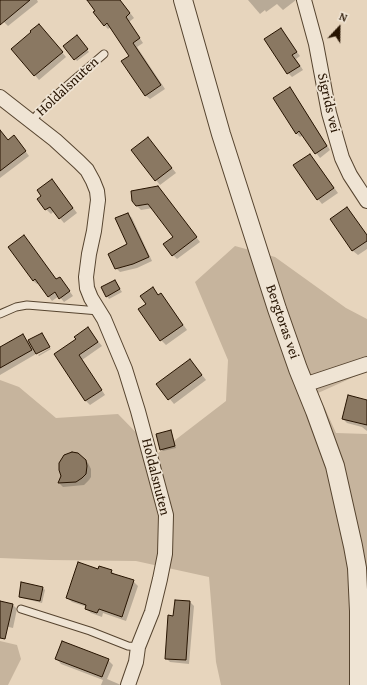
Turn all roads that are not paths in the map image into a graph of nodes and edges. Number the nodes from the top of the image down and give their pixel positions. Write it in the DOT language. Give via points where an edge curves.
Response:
graph roads {
  1 [pos="183,0"];
  2 [pos="304,0"];
  3 [pos="104,54"];
  4 [pos="0,97"];
  5 [pos="32,121"];
  6 [pos="367,201"];
  7 [pos="99,311"];
  8 [pos="0,314"];
  9 [pos="367,364"];
  10 [pos="304,385"];
  11 [pos="21,609"];
  12 [pos="363,646"];
  13 [pos="138,647"];
  14 [pos="128,685"];
  15 [pos="359,685"];
  1 -- 10 [label="street, Bergtoras vei" via="221,134"];
  2 -- 6 [label="street, Sigrids vei" via="316,44 329,113 342,158"];
  3 -- 5 [label="lane, Holdalsnuten" via="47,103"];
  4 -- 5 [label="street, Holdalsnuten"];
  5 -- 7 [label="street, Holdalsnuten" via="79,162 93,181 98,200 86,277 87,288"];
  7 -- 8 [label="lane" via="27,305"];
  7 -- 13 [label="street, Holdalsnuten" via="125,369 166,515 165,554 160,579 152,612"];
  9 -- 10 [label="street"];
  10 -- 12 [label="street, Bergtoras vei" via="335,466 353,546"];
  11 -- 13 [label="lane" via="128,646"];
  12 -- 15 [label="street, Bergtoras vei"];
  13 -- 14 [label="street, Holdalsnuten"];
}
